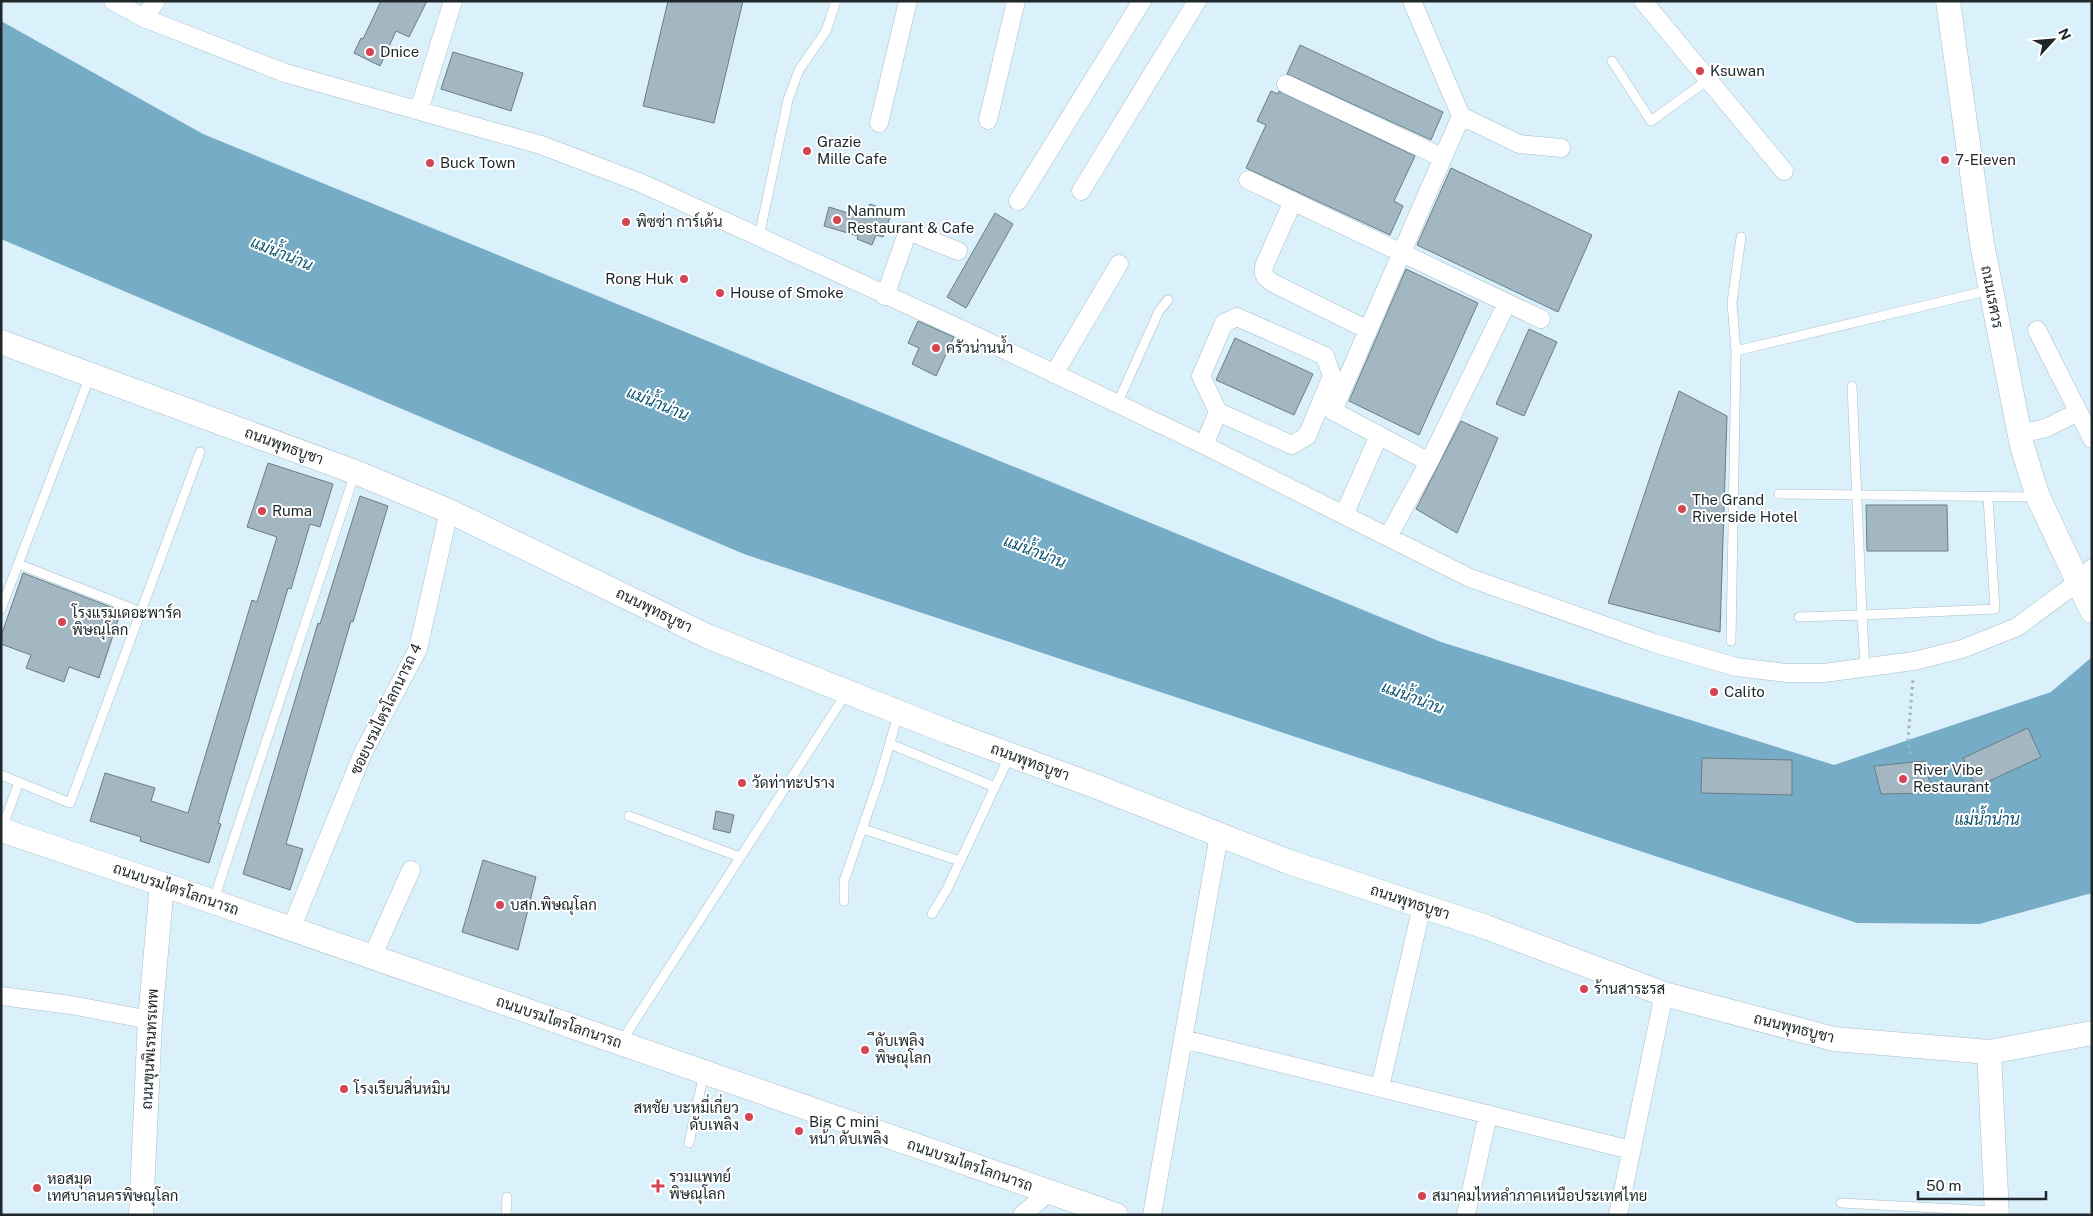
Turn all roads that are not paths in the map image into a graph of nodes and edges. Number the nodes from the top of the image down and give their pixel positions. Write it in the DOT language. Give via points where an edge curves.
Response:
graph roads {
  1 [pos="113,1"];
  2 [pos="156,1"];
  3 [pos="453,1"];
  4 [pos="836,1"];
  5 [pos="908,1"];
  6 [pos="1016,1"];
  7 [pos="1142,1"];
  8 [pos="1197,1"];
  9 [pos="1412,1"];
  10 [pos="1643,1"];
  11 [pos="1948,1"];
  12 [pos="144,18"];
  13 [pos="1612,61"];
  14 [pos="1708,78"];
  15 [pos="1286,84"];
  16 [pos="419,110"];
  17 [pos="1461,116"];
  18 [pos="988,120"];
  19 [pos="879,123"];
  20 [pos="1561,148"];
  21 [pos="1443,158"];
  22 [pos="1784,171"];
  23 [pos="1248,180"];
  24 [pos="1081,191"];
  25 [pos="1018,201"];
  26 [pos="1292,201"];
  27 [pos="1741,237"];
  28 [pos="759,238"];
  29 [pos="958,251"];
  30 [pos="1402,253"];
  31 [pos="1119,264"];
  32 [pos="1990,290"];
  33 [pos="885,296"];
  34 [pos="1168,300"];
  35 [pos="1507,303"];
  36 [pos="1541,319"];
  37 [pos="1368,330"];
  38 [pos="2037,330"];
  39 [pos="1,342"];
  40 [pos="1736,351"];
  41 [pos="1054,374"];
  42 [pos="90,376"];
  43 [pos="1852,386"];
  44 [pos="1117,404"];
  45 [pos="1218,412"];
  46 [pos="2078,412"];
  47 [pos="2020,434"];
  48 [pos="1379,435"];
  49 [pos="2092,439"];
  50 [pos="1204,445"];
  51 [pos="200,452"];
  52 [pos="1429,462"];
  53 [pos="356,472"];
  54 [pos="1779,494"];
  55 [pos="1856,495"];
  56 [pos="1988,497"];
  57 [pos="2038,498"];
  58 [pos="449,511"];
  59 [pos="1344,515"];
  60 [pos="1388,537"];
  61 [pos="18,564"];
  62 [pos="2085,575"];
  63 [pos="1,609"];
  64 [pos="2092,611"];
  65 [pos="141,612"];
  66 [pos="1862,615"];
  67 [pos="1799,617"];
  68 [pos="1731,641"];
  69 [pos="1865,668"];
  70 [pos="847,692"];
  71 [pos="899,712"];
  72 [pos="890,744"];
  73 [pos="1010,755"];
  74 [pos="1,775"];
  75 [pos="19,782"];
  76 [pos="994,787"];
  77 [pos="630,816"];
  78 [pos="862,829"];
  79 [pos="2,830"];
  80 [pos="1219,835"];
  81 [pos="740,857"];
  82 [pos="960,861"];
  83 [pos="411,870"];
  84 [pos="162,884"];
  85 [pos="844,901"];
  86 [pos="213,902"];
  87 [pos="1422,906"];
  88 [pos="932,914"];
  89 [pos="291,929"];
  90 [pos="372,957"];
  91 [pos="1664,994"];
  92 [pos="1,996"];
  93 [pos="150,1020"];
  94 [pos="2092,1033"];
  95 [pos="1183,1039"];
  96 [pos="620,1043"];
  97 [pos="1990,1052"];
  98 [pos="704,1072"];
  99 [pos="1380,1088"];
  100 [pos="1488,1114"];
  101 [pos="689,1142"];
  102 [pos="1631,1150"];
  103 [pos="1049,1192"];
  104 [pos="507,1197"];
  105 [pos="1841,1203"];
  106 [pos="1085,1210"];
  107 [pos="1997,1213"];
  108 [pos="141,1215"];
  109 [pos="506,1215"];
  110 [pos="1022,1215"];
  111 [pos="1116,1215"];
  112 [pos="1152,1215"];
  113 [pos="1466,1215"];
  114 [pos="1618,1215"];
  1 -- 12 [label="street"];
  2 -- 12 [label="street"];
  3 -- 16 [label="street"];
  4 -- 28 [label="lane" via="826,31 799,70 788,100"];
  5 -- 19 [label="street"];
  6 -- 18 [label="street"];
  7 -- 25 [label="street"];
  8 -- 24 [label="street"];
  9 -- 17 [label="street"];
  10 -- 14 [label="street"];
  11 -- 32 [label="street, ถนนเรศวร"];
  12 -- 16 [label="street" via="285,74"];
  13 -- 14 [label="lane" via="1651,121"];
  14 -- 22 [label="street"];
  15 -- 21 [label="street"];
  16 -- 28 [label="street" via="550,148 640,183"];
  17 -- 20 [label="street" via="1519,144"];
  17 -- 21 [label="street"];
  21 -- 30 [label="street"];
  23 -- 26 [label="street"];
  26 -- 30 [label="street"];
  26 -- 37 [label="street" via="1265,264 1264,276"];
  27 -- 40 [label="lane" via="1732,303"];
  28 -- 33 [label="street"];
  29 -- 33 [label="street" via="908,231"];
  30 -- 35 [label="street"];
  30 -- 37 [label="street"];
  31 -- 41 [label="street"];
  32 -- 40 [label="lane"];
  32 -- 47 [label="street, ถนนเรศวร"];
  33 -- 41 [label="street"];
  34 -- 44 [label="lane" via="1159,311"];
  35 -- 36 [label="street"];
  35 -- 52 [label="street"];
  37 -- 48 [label="street" via="1333,411"];
  38 -- 46 [label="street"];
  39 -- 42 [label="street, ถนนพุทธบูชา"];
  40 -- 68 [label="lane"];
  41 -- 44 [label="street"];
  42 -- 53 [label="street, ถนนพุทธบูชา"];
  42 -- 61 [label="lane"];
  43 -- 55 [label="lane"];
  44 -- 50 [label="street"];
  45 -- 45 [label="street" via="1201,376 1224,323 1237,317 1325,356 1332,376 1307,436 1292,445"];
  45 -- 50 [label="street"];
  46 -- 47 [label="street" via="2046,428"];
  46 -- 49 [label="street"];
  47 -- 57 [label="street, ถนนเรศวร"];
  48 -- 52 [label="street"];
  48 -- 59 [label="street"];
  50 -- 59 [label="street"];
  51 -- 65 [label="lane"];
  52 -- 60 [label="street"];
  53 -- 58 [label="street, ถนนพุทธบูชา"];
  53 -- 86 [label="lane"];
  54 -- 55 [label="lane"];
  55 -- 56 [label="lane"];
  55 -- 66 [label="lane"];
  56 -- 57 [label="lane"];
  56 -- 66 [label="lane" via="1995,609"];
  57 -- 62 [label="street, ถนนเรศวร"];
  58 -- 70 [label="street, ถนนพุทธบูชา" via="707,636"];
  58 -- 89 [label="street, ซอยบรมไตรโลกนารถ 4" via="418,648 363,753"];
  59 -- 60 [label="street"];
  60 -- 69 [label="street" via="1470,578 1654,644 1736,667 1787,673"];
  61 -- 63 [label="lane"];
  61 -- 65 [label="lane"];
  62 -- 64 [label="street, ถนนเรศวร"];
  62 -- 69 [label="street" via="2017,627 1962,649 1914,661"];
  65 -- 75 [label="lane" via="70,803"];
  66 -- 67 [label="lane"];
  66 -- 69 [label="lane"];
  70 -- 71 [label="street, ถนนพุทธบูชา"];
  70 -- 81 [label="lane"];
  71 -- 72 [label="lane"];
  71 -- 73 [label="street, ถนนพุทธบูชา"];
  72 -- 76 [label="lane"];
  72 -- 78 [label="lane"];
  73 -- 76 [label="lane"];
  73 -- 80 [label="street, ถนนพุทธบูชา"];
  74 -- 75 [label="lane"];
  75 -- 79 [label="lane"];
  76 -- 82 [label="lane"];
  77 -- 81 [label="lane"];
  78 -- 82 [label="lane"];
  78 -- 85 [label="lane" via="844,880"];
  79 -- 84 [label="street, ถนนบรมไตรโลกนารถ"];
  80 -- 87 [label="street, ถนนพุทธบูชา"];
  80 -- 95 [label="street"];
  81 -- 96 [label="lane"];
  82 -- 88 [label="lane"];
  83 -- 90 [label="street"];
  84 -- 86 [label="street, ถนนบรมไตรโลกนารถ"];
  84 -- 93 [label="street, ถนนขุนพิเรนทรเทพ"];
  86 -- 89 [label="street, ถนนบรมไตรโลกนารถ"];
  87 -- 91 [label="street, ถนนพุทธบูชา"];
  87 -- 99 [label="street"];
  89 -- 90 [label="street, ถนนบรมไตรโลกนารถ"];
  90 -- 96 [label="street, ถนนบรมไตรโลกนารถ"];
  91 -- 97 [label="street, ถนนพุทธบูชา" via="1834,1039"];
  91 -- 102 [label="street"];
  92 -- 93 [label="street"];
  93 -- 108 [label="street, ถนนขุนพิเรนทรเทพ"];
  94 -- 97 [label="street, ถนนพุทธบูชา"];
  95 -- 99 [label="street"];
  95 -- 112 [label="street"];
  96 -- 98 [label="street, ถนนบรมไตรโลกนารถ"];
  97 -- 107 [label="street"];
  98 -- 101 [label="lane"];
  98 -- 103 [label="street, ถนนบรมไตรโลกนารถ"];
  99 -- 100 [label="street"];
  100 -- 102 [label="street"];
  100 -- 113 [label="street"];
  102 -- 114 [label="street"];
  103 -- 106 [label="street, ถนนบรมไตรโลกนารถ"];
  103 -- 110 [label="street"];
  104 -- 109 [label="lane"];
  105 -- 107 [label="lane"];
  106 -- 111 [label="street, ถนนบรมไตรโลกนารถ"];
}
